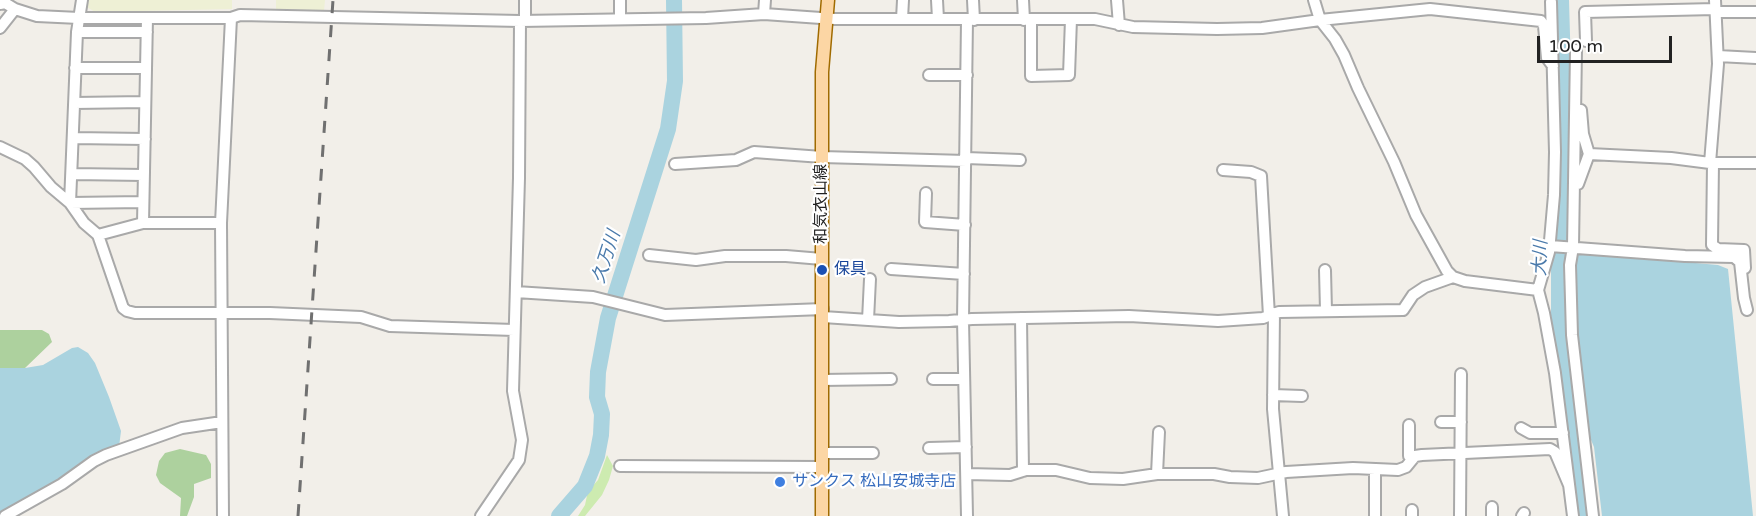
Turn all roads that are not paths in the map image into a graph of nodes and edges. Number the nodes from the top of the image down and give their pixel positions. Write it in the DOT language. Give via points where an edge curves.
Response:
graph roads {
  1 [pos="82,0"];
  2 [pos="525,0"];
  3 [pos="620,0"];
  4 [pos="765,0"];
  5 [pos="828,0"];
  6 [pos="903,0"];
  7 [pos="937,0"];
  8 [pos="973,0"];
  9 [pos="1023,0"];
  10 [pos="1117,0"];
  11 [pos="1314,0"];
  12 [pos="1551,1"];
  13 [pos="4,2"];
  14 [pos="1715,7"];
  15 [pos="15,9"];
  16 [pos="1756,12"];
  17 [pos="764,14"];
  18 [pos="79,18"];
  19 [pos="147,18"];
  20 [pos="231,18"];
  21 [pos="826,18"];
  22 [pos="620,19"];
  23 [pos="902,19"];
  24 [pos="938,19"];
  25 [pos="970,20"];
  26 [pos="1028,20"];
  27 [pos="1071,20"];
  28 [pos="1320,20"];
  29 [pos="522,21"];
  30 [pos="1541,21"];
  31 [pos="1119,25"];
  32 [pos="0,28"];
  33 [pos="76,32"];
  34 [pos="147,32"];
  35 [pos="1586,41"];
  36 [pos="1576,50"];
  37 [pos="1718,56"];
  38 [pos="1756,58"];
  39 [pos="75,68"];
  40 [pos="146,68"];
  41 [pos="1553,73"];
  42 [pos="929,75"];
  43 [pos="967,75"];
  44 [pos="1574,80"];
  45 [pos="146,102"];
  46 [pos="74,103"];
  47 [pos="73,138"];
  48 [pos="145,139"];
  49 [pos="0,147"];
  50 [pos="1589,154"];
  51 [pos="822,157"];
  52 [pos="966,159"];
  53 [pos="1020,160"];
  54 [pos="1712,163"];
  55 [pos="1756,163"];
  56 [pos="675,165"];
  57 [pos="1223,170"];
  58 [pos="72,174"];
  59 [pos="144,175"];
  60 [pos="926,194"];
  61 [pos="1574,194"];
  62 [pos="143,202"];
  63 [pos="70,203"];
  64 [pos="143,223"];
  65 [pos="221,223"];
  66 [pos="965,225"];
  67 [pos="98,235"];
  68 [pos="1552,246"];
  69 [pos="1571,247"];
  70 [pos="649,255"];
  71 [pos="822,259"];
  72 [pos="891,269"];
  73 [pos="1325,270"];
  74 [pos="964,274"];
  75 [pos="1453,277"];
  76 [pos="870,279"];
  77 [pos="1538,290"];
  78 [pos="516,292"];
  79 [pos="1752,310"];
  80 [pos="1326,311"];
  81 [pos="220,312"];
  82 [pos="823,313"];
  83 [pos="1271,315"];
  84 [pos="1021,318"];
  85 [pos="868,320"];
  86 [pos="963,320"];
  87 [pos="514,330"];
  88 [pos="1461,374"];
  89 [pos="891,379"];
  90 [pos="933,379"];
  91 [pos="964,379"];
  92 [pos="822,380"];
  93 [pos="1273,396"];
  94 [pos="1302,396"];
  95 [pos="222,422"];
  96 [pos="1441,422"];
  97 [pos="1461,422"];
  98 [pos="1409,425"];
  99 [pos="1521,428"];
  100 [pos="1159,432"];
  101 [pos="1563,433"];
  102 [pos="966,447"];
  103 [pos="929,448"];
  104 [pos="822,453"];
  105 [pos="873,453"];
  106 [pos="1461,454"];
  107 [pos="1412,459"];
  108 [pos="621,466"];
  109 [pos="821,467"];
  110 [pos="1375,469"];
  111 [pos="1023,471"];
  112 [pos="1279,473"];
  113 [pos="967,474"];
  114 [pos="1157,474"];
  115 [pos="1569,485"];
  116 [pos="5,516"];
  117 [pos="223,516"];
  118 [pos="481,516"];
  119 [pos="822,516"];
  120 [pos="967,516"];
  121 [pos="1283,516"];
  122 [pos="1375,516"];
  123 [pos="1460,516"];
  124 [pos="1573,516"];
  125 [pos="1593,516"];
  1 -- 18 [label="street"];
  2 -- 29 [label="street"];
  3 -- 22 [label="street"];
  4 -- 17 [label="street"];
  5 -- 21 [label="main road, 和気衣山線"];
  6 -- 23 [label="street"];
  7 -- 24 [label="street"];
  8 -- 25 [label="street"];
  9 -- 26 [label="street"];
  10 -- 31 [label="street"];
  11 -- 28 [label="street"];
  12 -- 30 [label="street"];
  12 -- 41 [label="street"];
  13 -- 15 [label="street"];
  14 -- 16 [label="street"];
  14 -- 35 [label="street" via="1585,12"];
  14 -- 37 [label="street"];
  15 -- 18 [label="street" via="37,16"];
  15 -- 32 [label="street"];
  17 -- 21 [label="street"];
  17 -- 22 [label="street"];
  18 -- 19 [label="street"];
  18 -- 33 [label="street"];
  19 -- 20 [label="street"];
  19 -- 34 [label="street"];
  20 -- 29 [label="street" via="240,15"];
  20 -- 65 [label="street"];
  21 -- 23 [label="street"];
  21 -- 51 [label="main road, 和気衣山線"];
  22 -- 29 [label="street"];
  23 -- 24 [label="street"];
  24 -- 25 [label="street"];
  25 -- 26 [label="street"];
  25 -- 43 [label="street"];
  26 -- 27 [label="street"];
  26 -- 27 [label="street" via="1030,76 1069,75"];
  27 -- 31 [label="street" via="1105,20"];
  28 -- 30 [label="street" via="1430,9"];
  28 -- 31 [label="street" via="1262,28"];
  28 -- 75 [label="street" via="1344,55 1416,215"];
  29 -- 78 [label="street"];
  30 -- 41 [label="street"];
  33 -- 34 [label="street"];
  33 -- 39 [label="street"];
  34 -- 40 [label="street"];
  36 -- 44 [label="street"];
  37 -- 38 [label="street"];
  37 -- 54 [label="street"];
  39 -- 40 [label="street"];
  39 -- 46 [label="street"];
  40 -- 45 [label="street"];
  41 -- 44 [label="street"];
  41 -- 68 [label="street"];
  42 -- 43 [label="street"];
  43 -- 52 [label="street"];
  44 -- 50 [label="street"];
  44 -- 61 [label="street"];
  45 -- 46 [label="street"];
  45 -- 48 [label="street"];
  46 -- 47 [label="street"];
  47 -- 48 [label="street"];
  47 -- 58 [label="street"];
  48 -- 59 [label="street"];
  49 -- 63 [label="street" via="25,159"];
  50 -- 54 [label="street"];
  50 -- 61 [label="street"];
  51 -- 52 [label="street"];
  51 -- 56 [label="street" via="754,152 736,160"];
  51 -- 71 [label="main road, 和気衣山線"];
  52 -- 53 [label="street"];
  52 -- 66 [label="street"];
  54 -- 55 [label="street"];
  54 -- 79 [label="street" via="1711,243 1718,249 1744,250"];
  57 -- 83 [label="street" via="1261,176"];
  58 -- 59 [label="street"];
  58 -- 63 [label="street"];
  59 -- 62 [label="street"];
  60 -- 66 [label="street" via="925,222"];
  61 -- 69 [label="street"];
  62 -- 63 [label="street"];
  62 -- 64 [label="street"];
  63 -- 67 [label="street"];
  64 -- 65 [label="street"];
  64 -- 67 [label="street"];
  65 -- 81 [label="street"];
  66 -- 74 [label="street"];
  67 -- 81 [label="street" via="127,311"];
  68 -- 69 [label="street"];
  68 -- 77 [label="street"];
  69 -- 79 [label="street" via="1734,257 1740,262 1744,298"];
  69 -- 125 [label="street" via="1572,335"];
  70 -- 71 [label="street" via="696,260 725,256"];
  71 -- 82 [label="main road, 和気衣山線"];
  72 -- 74 [label="street"];
  73 -- 80 [label="street"];
  74 -- 86 [label="street"];
  75 -- 77 [label="street"];
  75 -- 80 [label="street" via="1425,287 1413,295 1403,310"];
  76 -- 85 [label="street"];
  77 -- 101 [label="street"];
  78 -- 82 [label="street" via="593,297 665,315 751,310"];
  78 -- 87 [label="street"];
  80 -- 83 [label="street"];
  81 -- 87 [label="street" via="361,317 390,326"];
  81 -- 95 [label="street"];
  82 -- 85 [label="street"];
  82 -- 92 [label="main road, 和気衣山線"];
  83 -- 84 [label="street" via="1218,321 1129,316"];
  83 -- 93 [label="street"];
  84 -- 86 [label="street"];
  84 -- 111 [label="street"];
  85 -- 86 [label="street"];
  86 -- 91 [label="street"];
  87 -- 118 [label="street" via="513,391 522,451"];
  88 -- 97 [label="street"];
  89 -- 92 [label="street"];
  90 -- 91 [label="street"];
  91 -- 102 [label="street"];
  92 -- 104 [label="main road, 和気衣山線"];
  93 -- 94 [label="street"];
  93 -- 112 [label="street"];
  95 -- 116 [label="street" via="182,428 106,455"];
  95 -- 117 [label="street"];
  96 -- 97 [label="street"];
  97 -- 106 [label="street"];
  98 -- 107 [label="street"];
  99 -- 101 [label="street" via="1530,433"];
  100 -- 114 [label="street"];
  101 -- 115 [label="street"];
  102 -- 103 [label="street"];
  102 -- 113 [label="street"];
  104 -- 105 [label="street"];
  104 -- 109 [label="main road, 和気衣山線"];
  106 -- 107 [label="street" via="1422,454"];
  106 -- 115 [label="street" via="1554,449"];
  106 -- 123 [label="street"];
  107 -- 110 [label="street" via="1404,469"];
  108 -- 109 [label="street"];
  109 -- 119 [label="main road, 和気衣山線"];
  110 -- 112 [label="street"];
  110 -- 122 [label="street"];
  111 -- 113 [label="street" via="1010,475"];
  111 -- 114 [label="street" via="1056,470 1090,478 1123,479"];
  112 -- 114 [label="street" via="1258,478"];
  112 -- 121 [label="street"];
  113 -- 120 [label="street"];
  115 -- 124 [label="street"];
}
